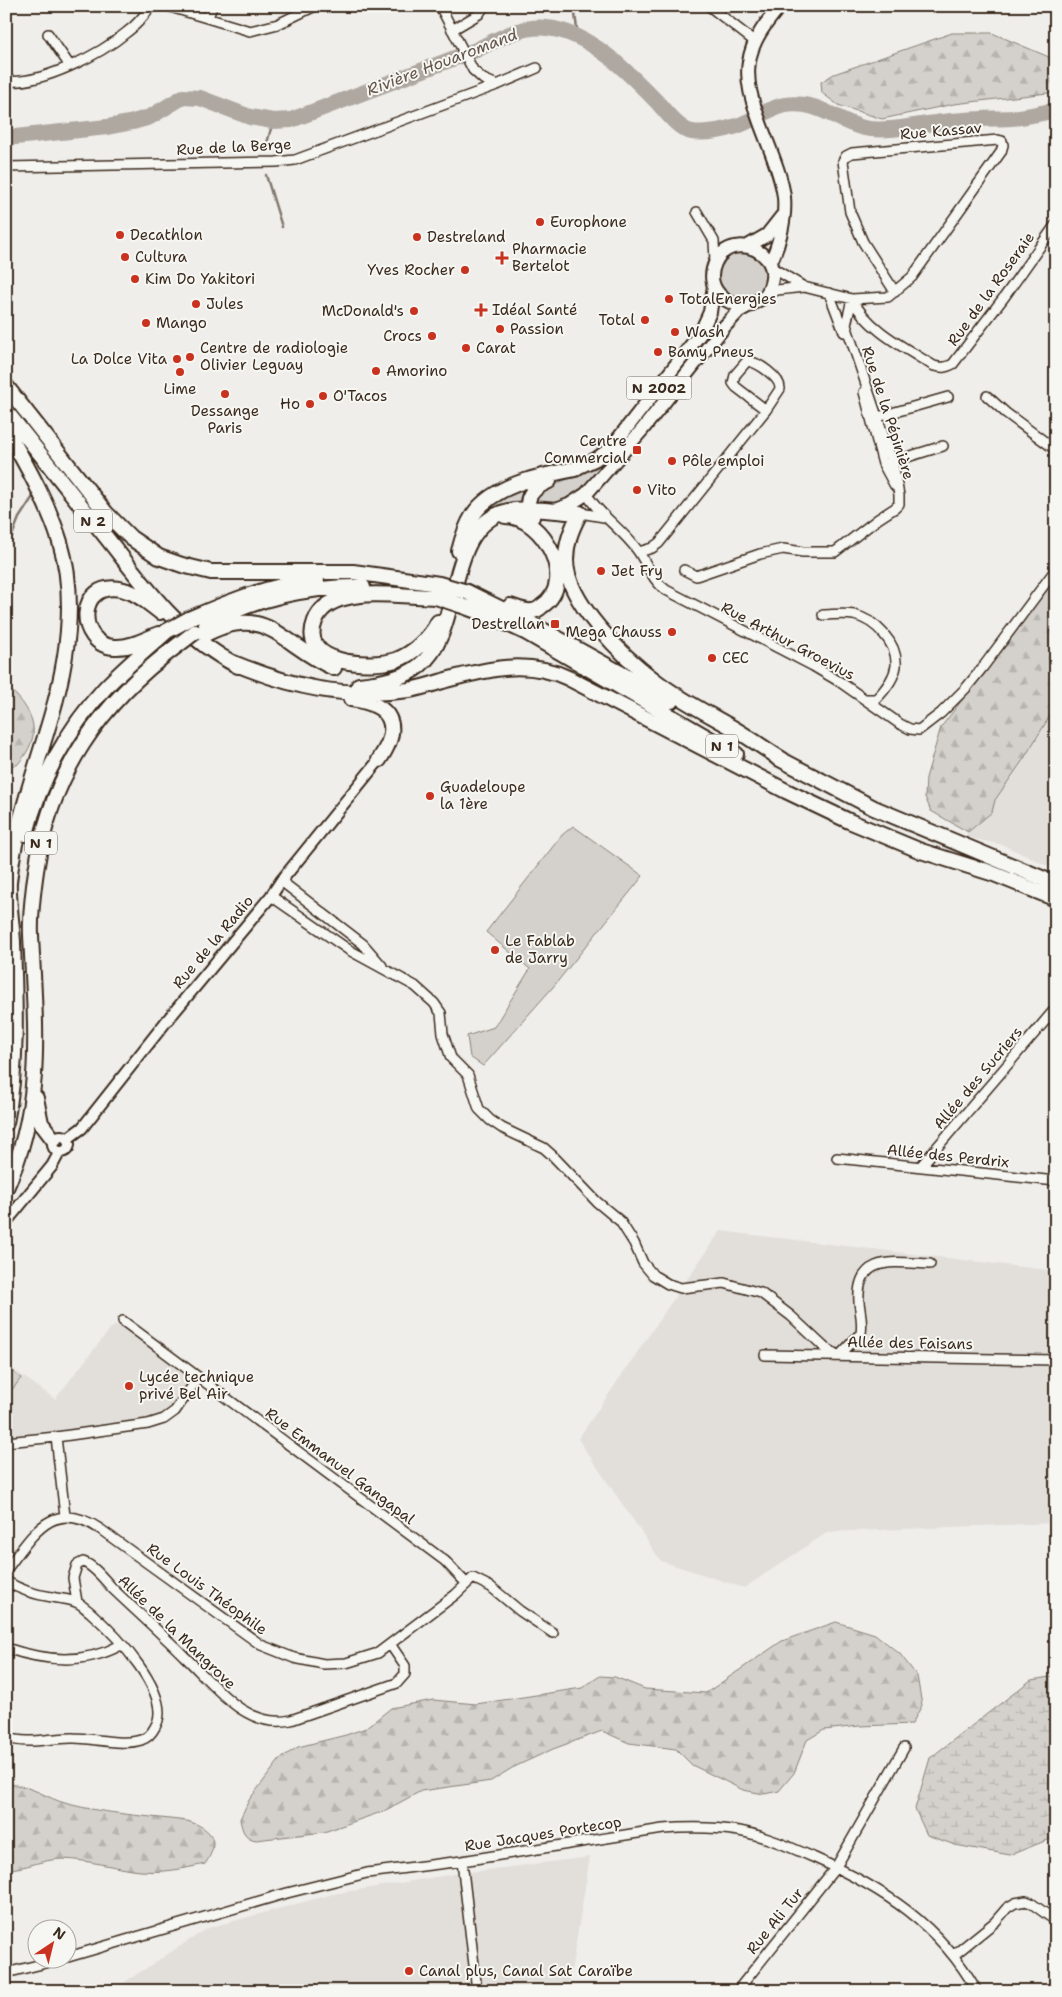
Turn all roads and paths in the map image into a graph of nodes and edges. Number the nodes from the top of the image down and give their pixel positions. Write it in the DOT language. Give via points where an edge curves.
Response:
graph roads {
  1 [pos="151,6"];
  2 [pos="167,6"];
  3 [pos="212,6"];
  4 [pos="315,6"];
  5 [pos="440,6"];
  6 [pos="484,6"];
  7 [pos="710,6"];
  8 [pos="780,6"];
  9 [pos="208,18"];
  10 [pos="452,30"];
  11 [pos="48,34"];
  12 [pos="754,41"];
  13 [pos="70,66"];
  14 [pos="537,68"];
  15 [pos="6,81"];
  16 [pos="497,85"];
  17 [pos="6,167"];
  18 [pos="697,212"];
  19 [pos="782,216"];
  20 [pos="1056,224"];
  21 [pos="748,246"];
  22 [pos="715,263"];
  23 [pos="771,266"];
  24 [pos="714,286"];
  25 [pos="804,287"];
  26 [pos="895,292"];
  27 [pos="830,293"];
  28 [pos="766,296"];
  29 [pos="852,299"];
  30 [pos="749,306"];
  31 [pos="6,386"];
  32 [pos="987,396"];
  33 [pos="948,398"];
  34 [pos="766,410"];
  35 [pos="6,411"];
  36 [pos="874,418"];
  37 [pos="6,430"];
  38 [pos="642,430"];
  39 [pos="943,446"];
  40 [pos="1056,450"];
  41 [pos="888,463"];
  42 [pos="574,469"];
  43 [pos="590,499"];
  44 [pos="529,510"];
  45 [pos="550,512"];
  46 [pos="580,513"];
  47 [pos="492,519"];
  48 [pos="611,521"];
  49 [pos="546,541"];
  50 [pos="639,552"];
  51 [pos="1056,569"];
  52 [pos="684,570"];
  53 [pos="380,575"];
  54 [pos="437,591"];
  55 [pos="467,592"];
  56 [pos="822,614"];
  57 [pos="443,628"];
  58 [pos="192,629"];
  59 [pos="167,631"];
  60 [pos="231,662"];
  61 [pos="864,699"];
  62 [pos="379,760"];
  63 [pos="783,760"];
  64 [pos="990,873"];
  65 [pos="281,881"];
  66 [pos="1056,884"];
  67 [pos="271,896"];
  68 [pos="1056,899"];
  69 [pos="12,912"];
  70 [pos="389,974"];
  71 [pos="1056,1008"];
  72 [pos="34,1090"];
  73 [pos="6,1123"];
  74 [pos="60,1144"];
  75 [pos="837,1158"];
  76 [pos="921,1166"];
  77 [pos="1056,1181"];
  78 [pos="6,1188"];
  79 [pos="6,1222"];
  80 [pos="930,1264"];
  81 [pos="123,1322"];
  82 [pos="765,1355"];
  83 [pos="839,1356"];
  84 [pos="1056,1360"];
  85 [pos="198,1378"];
  86 [pos="56,1437"];
  87 [pos="6,1442"];
  88 [pos="65,1516"];
  89 [pos="6,1570"];
  90 [pos="6,1581"];
  91 [pos="466,1583"];
  92 [pos="77,1602"];
  93 [pos="554,1633"];
  94 [pos="390,1644"];
  95 [pos="120,1645"];
  96 [pos="6,1648"];
  97 [pos="6,1737"];
  98 [pos="904,1748"];
  99 [pos="462,1861"];
  100 [pos="836,1867"];
  101 [pos="1056,1921"];
  102 [pos="78,1954"];
  103 [pos="954,1954"];
  104 [pos="28,1968"];
  105 [pos="6,1973"];
  106 [pos="477,1991"];
  107 [pos="737,1991"];
  108 [pos="977,1991"];
  1 -- 13 [label="street" via="128,32 106,48"];
  2 -- 9 [label="street"];
  3 -- 9 [label="street"];
  4 -- 9 [label="street" via="278,24 250,30"];
  5 -- 10 [label="street"];
  6 -- 10 [label="street" via="479,14"];
  7 -- 12 [label="street"];
  8 -- 12 [label="main road"];
  10 -- 16 [label="street" via="468,64 479,76"];
  11 -- 13 [label="street"];
  12 -- 19 [label="main road" via="748,74 752,101 784,195"];
  13 -- 15 [label="street" via="37,78"];
  14 -- 16 [label="street, Rue de la Berge"];
  16 -- 17 [label="street, Rue de la Berge" via="295,160"];
  18 -- 22 [label="street" via="714,241"];
  19 -- 21 [label="main road" via="767,235"];
  19 -- 23 [label="main road" via="780,240"];
  20 -- 29 [label="street, Rue de la Roseraie" via="1005,296 948,367 934,366 876,328 861,314"];
  21 -- 22 [label="main road" via="729,250"];
  21 -- 23 [label="main road" via="758,251"];
  22 -- 24 [label="main road"];
  23 -- 25 [label="street"];
  23 -- 28 [label="main road" via="771,284"];
  24 -- 30 [label="main road" via="724,300"];
  24 -- 42 [label="main road, N 2002" via="708,318 694,343 611,448"];
  25 -- 27 [label="street"];
  25 -- 28 [label="street" via="777,290"];
  26 -- 26 [label="street, Rue Kassav" via="912,277 1001,152 1002,141 846,156 843,161 850,212 863,242"];
  26 -- 29 [label="street, Rue Kassav" via="880,299"];
  27 -- 29 [label="street"];
  27 -- 36 [label="street, Rue de la Pépinière"];
  28 -- 30 [label="main road"];
  29 -- 36 [label="street, Rue de la Pépinière" via="846,325"];
  30 -- 38 [label="main road, N 2002" via="724,327"];
  31 -- 53 [label="highway, N 2" via="106,513 131,538 160,557 211,572 320,571"];
  32 -- 40 [label="street"];
  33 -- 36 [label="street"];
  34 -- 34 [label="street" via="781,386 777,379 754,362 747,361 735,375 733,383"];
  34 -- 50 [label="street" via="660,543"];
  35 -- 58 [label="highway, N 2" via="140,581"];
  36 -- 41 [label="street, Rue de la Pépinière"];
  37 -- 69 [label="highway" via="49,512 61,544 68,606 58,692 29,782 13,851 9,884"];
  38 -- 43 [label="main road, N 2002"];
  38 -- 45 [label="main road" via="586,494"];
  39 -- 41 [label="street"];
  41 -- 52 [label="street, Rue de la Pépinière" via="900,495 899,504 835,552 783,549 696,576"];
  42 -- 44 [label="highway" via="532,491 528,500"];
  42 -- 54 [label="highway" via="510,488 493,497 474,514 462,540 442,615 434,630 412,652 396,660 356,664 334,659 314,641 312,632 317,616 325,606 343,598"];
  43 -- 46 [label="main road, N 2002"];
  43 -- 48 [label="street, Rue Arthur Groevius"];
  44 -- 45 [label="highway"];
  44 -- 47 [label="highway" via="504,512"];
  44 -- 49 [label="highway"];
  45 -- 46 [label="highway"];
  46 -- 48 [label="street" via="595,514"];
  46 -- 63 [label="highway" via="571,531 566,560 569,580 590,617 655,680"];
  47 -- 49 [label="highway" via="504,516 519,518 533,526"];
  47 -- 57 [label="highway" via="481,526 470,543"];
  48 -- 50 [label="street, Rue Arthur Groevius"];
  49 -- 55 [label="highway" via="556,563 557,584 549,602 539,609 521,609"];
  50 -- 61 [label="street, Rue Arthur Groevius" via="657,582 666,590 813,666"];
  51 -- 61 [label="street, Rue Arthur Groevius" via="984,666 954,700 922,728 913,730 906,727"];
  53 -- 54 [label="highway, N 1"];
  53 -- 58 [label="highway, N 1" via="334,577 267,588 230,601"];
  54 -- 55 [label="highway, N 1, bridge"];
  54 -- 58 [label="highway, N 1" via="346,587 314,591 262,600"];
  54 -- 64 [label="highway, N 1, bridge" via="460,605 493,616 525,632 730,751 815,796"];
  55 -- 63 [label="highway, N 1"];
  56 -- 61 [label="street" via="853,615 864,619 881,630 894,649 896,666 888,686 876,699"];
  57 -- 58 [label="highway" via="432,644 412,659 377,671 350,673 325,664 260,625 233,623"];
  57 -- 60 [label="highway" via="419,666 403,675 373,683 343,686 291,681"];
  58 -- 59 [label="highway, N 1, bridge"];
  58 -- 59 [label="highway" via="126,590 104,590 92,597 86,608 92,634 104,645 114,648"];
  58 -- 60 [label="highway, N 2" via="208,648"];
  58 -- 72 [label="highway, N 1, bridge" via="180,646 120,695 90,732 63,777 46,820 32,907 36,1014"];
  59 -- 69 [label="highway, N 1" via="104,689 58,755 29,820"];
  60 -- 62 [label="highway" via="288,687 380,707 388,715 392,728 390,740"];
  60 -- 64 [label="highway" via="304,687 371,693 418,689 496,668 546,670 568,678 850,821 921,851"];
  62 -- 65 [label="street, Rue de la Radio"];
  63 -- 66 [label="highway, N 1" via="874,808"];
  64 -- 68 [label="highway, N 1"];
  65 -- 67 [label="street, Rue de la Radio"];
  65 -- 70 [label="street" via="363,944"];
  67 -- 70 [label="street"];
  67 -- 74 [label="street, Rue de la Radio" via="82,1128"];
  69 -- 73 [label="highway, N 1" via="16,1039"];
  70 -- 83 [label="street" via="415,986 441,1013 443,1034 451,1058 468,1075 479,1109 490,1120 553,1156 620,1222 643,1263 654,1275 680,1288 724,1283 761,1293"];
  71 -- 76 [label="street, Allée des Sucriers"];
  72 -- 74 [label="highway" via="41,1123"];
  72 -- 78 [label="highway, N 1" via="29,1120"];
  74 -- 79 [label="street, Rue de la Radio" via="52,1166"];
  75 -- 76 [label="street, Allée des Perdrix"];
  76 -- 77 [label="street, Allée des Perdrix"];
  80 -- 83 [label="street" via="891,1263 868,1270 860,1288 861,1333"];
  81 -- 85 [label="street, Rue Emmanuel Gangapal"];
  82 -- 83 [label="street, Allée des Faisans"];
  83 -- 84 [label="street, Allée des Faisans"];
  85 -- 86 [label="street" via="175,1411 164,1420"];
  85 -- 91 [label="street, Rue Emmanuel Gangapal" via="445,1561"];
  86 -- 87 [label="street"];
  86 -- 88 [label="street"];
  88 -- 89 [label="street" via="44,1525"];
  88 -- 94 [label="street, Rue Louis Théophile" via="96,1526 271,1650 334,1665 368,1657"];
  90 -- 92 [label="street" via="34,1593"];
  91 -- 93 [label="street" via="473,1578 491,1587"];
  91 -- 94 [label="street, Rue Louis Théophile"];
  92 -- 94 [label="street, Allée de la Mangrove" via="74,1574 77,1565 83,1562 91,1566 222,1695 251,1714 277,1722 298,1718 397,1683 405,1674 405,1666"];
  92 -- 95 [label="street" via="102,1623"];
  95 -- 96 [label="street" via="96,1656 72,1660 39,1657"];
  95 -- 97 [label="street" via="138,1666 158,1700 158,1721 144,1739 125,1742 73,1738 26,1742"];
  98 -- 100 [label="street, Rue Ali Tur"];
  99 -- 100 [label="street, Rue Jacques Portecop" via="683,1827 716,1828 755,1835"];
  99 -- 102 [label="street, Rue Jacques Portecop" via="392,1869 330,1881"];
  99 -- 106 [label="street"];
  100 -- 103 [label="street, Rue Jacques Portecop" via="896,1902"];
  100 -- 107 [label="street, Rue Ali Tur"];
  101 -- 103 [label="street" via="1031,1903 1016,1903"];
  103 -- 108 [label="street, Rue Jacques Portecop"];
  104 -- 105 [label="street"];
}
